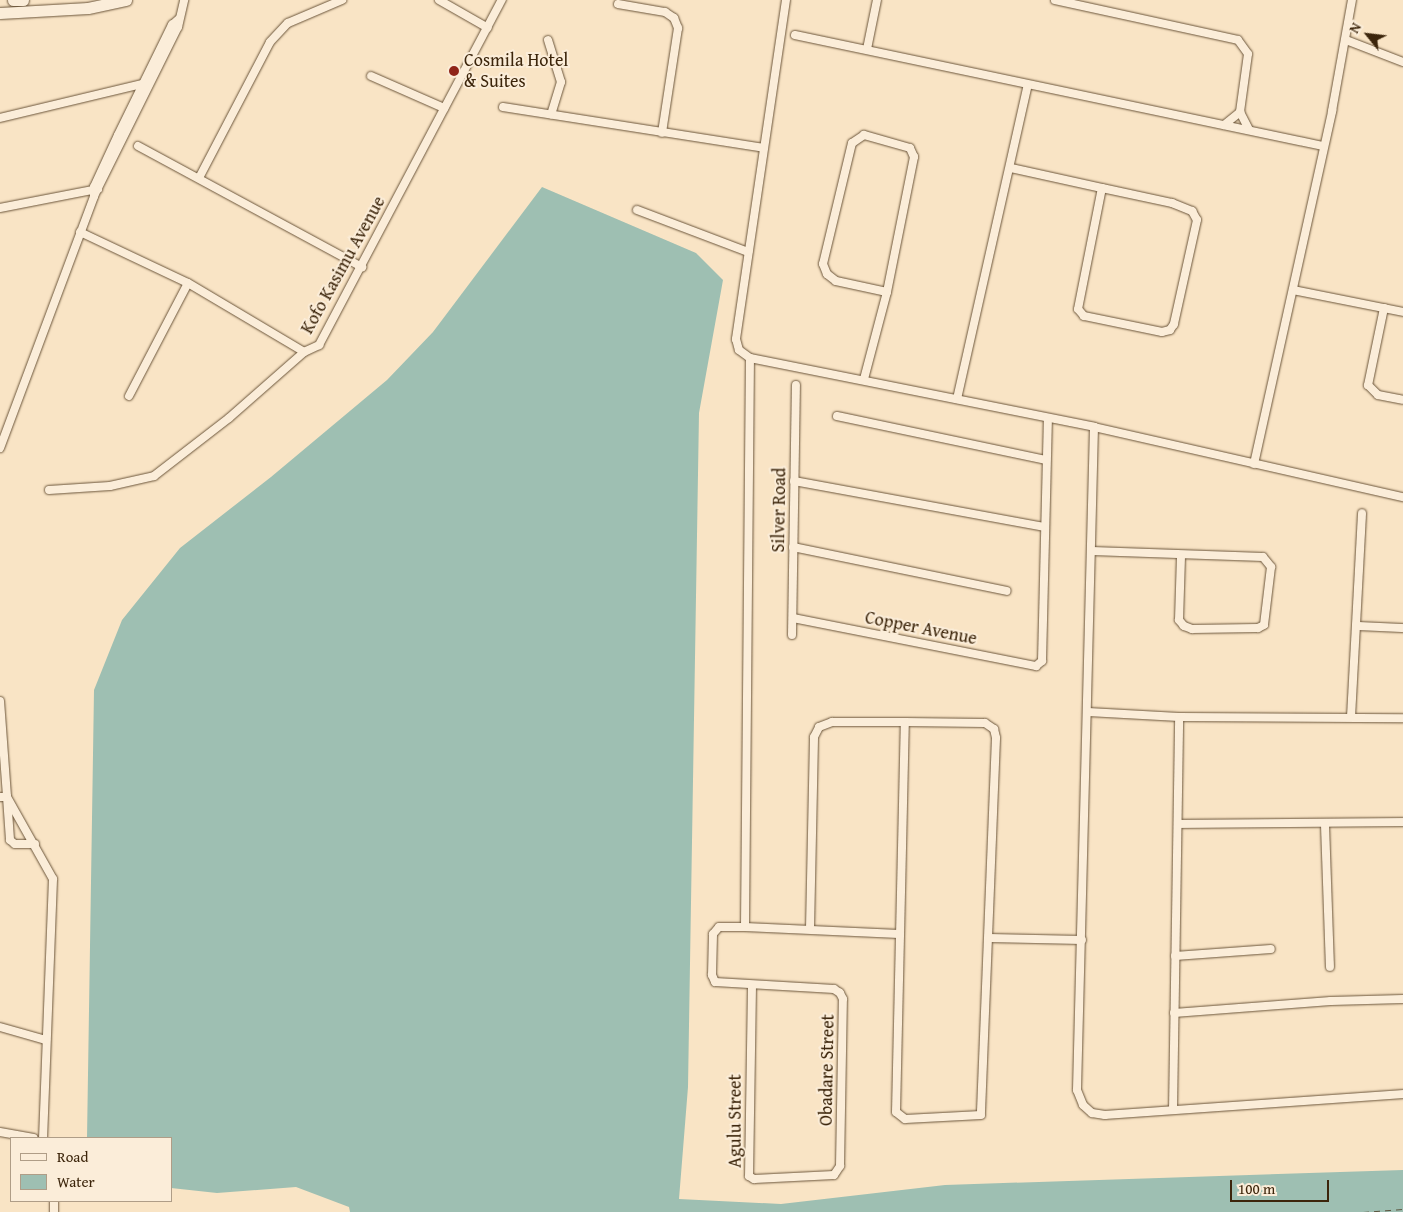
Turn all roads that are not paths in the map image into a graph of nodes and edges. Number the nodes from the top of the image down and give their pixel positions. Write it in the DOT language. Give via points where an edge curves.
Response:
graph roads {
  1 [pos="13,0"];
  2 [pos="126,0"];
  3 [pos="184,0"];
  4 [pos="342,0"];
  5 [pos="439,0"];
  6 [pos="502,0"];
  7 [pos="786,0"];
  8 [pos="877,0"];
  9 [pos="1055,0"];
  10 [pos="1352,0"];
  11 [pos="21,4"];
  12 [pos="618,4"];
  13 [pos="0,12"];
  14 [pos="488,28"];
  15 [pos="796,35"];
  16 [pos="548,40"];
  17 [pos="1346,40"];
  18 [pos="867,49"];
  19 [pos="1403,62"];
  20 [pos="370,76"];
  21 [pos="147,83"];
  22 [pos="1028,85"];
  23 [pos="503,107"];
  24 [pos="444,108"];
  25 [pos="1240,112"];
  26 [pos="551,115"];
  27 [pos="0,118"];
  28 [pos="1224,125"];
  29 [pos="1250,130"];
  30 [pos="662,133"];
  31 [pos="138,146"];
  32 [pos="1323,146"];
  33 [pos="764,148"];
  34 [pos="1011,168"];
  35 [pos="199,178"];
  36 [pos="1102,188"];
  37 [pos="96,191"];
  38 [pos="0,208"];
  39 [pos="637,210"];
  40 [pos="80,232"];
  41 [pos="748,252"];
  42 [pos="362,267"];
  43 [pos="188,283"];
  44 [pos="1293,290"];
  45 [pos="887,292"];
  46 [pos="1384,308"];
  47 [pos="1403,312"];
  48 [pos="304,352"];
  49 [pos="750,358"];
  50 [pos="864,379"];
  51 [pos="796,385"];
  52 [pos="129,396"];
  53 [pos="957,399"];
  54 [pos="1403,400"];
  55 [pos="837,416"];
  56 [pos="1048,418"];
  57 [pos="1094,427"];
  58 [pos="0,448"];
  59 [pos="1045,460"];
  60 [pos="1254,464"];
  61 [pos="794,481"];
  62 [pos="49,490"];
  63 [pos="1403,497"];
  64 [pos="1362,513"];
  65 [pos="1044,527"];
  66 [pos="793,547"];
  67 [pos="1092,551"];
  68 [pos="1181,556"];
  69 [pos="1006,591"];
  70 [pos="793,618"];
  71 [pos="1357,626"];
  72 [pos="1403,628"];
  73 [pos="792,635"];
  74 [pos="0,701"];
  75 [pos="1,711"];
  76 [pos="1088,712"];
  77 [pos="1180,717"];
  78 [pos="1351,717"];
  79 [pos="1403,718"];
  80 [pos="905,722"];
  81 [pos="3,797"];
  82 [pos="1403,822"];
  83 [pos="1178,824"];
  84 [pos="1326,825"];
  85 [pos="35,844"];
  86 [pos="746,927"];
  87 [pos="810,929"];
  88 [pos="899,934"];
  89 [pos="989,938"];
  90 [pos="1082,940"];
  91 [pos="1271,949"];
  92 [pos="1175,956"];
  93 [pos="1330,967"];
  94 [pos="752,986"];
  95 [pos="1403,999"];
  96 [pos="1174,1013"];
  97 [pos="0,1027"];
  98 [pos="46,1040"];
  99 [pos="1403,1094"];
  100 [pos="1173,1110"];
  101 [pos="0,1132"];
  102 [pos="28,1137"];
  103 [pos="43,1137"];
  104 [pos="828,1177"];
  1 -- 11 [label="main road"];
  2 -- 11 [label="main road" via="88,8"];
  3 -- 21 [label="street"];
  4 -- 35 [label="street" via="288,23 270,42"];
  5 -- 14 [label="street"];
  6 -- 14 [label="street, Kofo Kasimu Avenue"];
  7 -- 33 [label="street"];
  8 -- 18 [label="street"];
  9 -- 25 [label="street" via="1238,40 1248,54"];
  10 -- 17 [label="street"];
  11 -- 13 [label="main road"];
  12 -- 30 [label="street" via="665,12 674,18 678,28"];
  14 -- 24 [label="street, Kofo Kasimu Avenue"];
  15 -- 18 [label="street"];
  16 -- 26 [label="street" via="561,82"];
  17 -- 19 [label="street"];
  17 -- 32 [label="street"];
  18 -- 22 [label="street"];
  20 -- 24 [label="street"];
  21 -- 27 [label="street"];
  21 -- 37 [label="street"];
  22 -- 28 [label="street"];
  22 -- 34 [label="street"];
  23 -- 26 [label="street"];
  24 -- 42 [label="street, Kofo Kasimu Avenue"];
  25 -- 28 [label="street"];
  25 -- 29 [label="street"];
  26 -- 30 [label="street"];
  28 -- 29 [label="street"];
  29 -- 32 [label="street"];
  30 -- 33 [label="street"];
  31 -- 35 [label="street"];
  32 -- 44 [label="street"];
  33 -- 41 [label="street"];
  34 -- 36 [label="street"];
  34 -- 53 [label="street"];
  35 -- 42 [label="street"];
  36 -- 36 [label="street" via="1172,203 1192,211 1197,220 1170,330 1162,332 1084,316 1078,309"];
  37 -- 38 [label="street"];
  37 -- 40 [label="street"];
  39 -- 41 [label="street"];
  40 -- 43 [label="street"];
  40 -- 58 [label="street"];
  41 -- 49 [label="street" via="736,339 739,350"];
  42 -- 48 [label="street, Kofo Kasimu Avenue" via="319,345"];
  43 -- 48 [label="street"];
  43 -- 52 [label="street"];
  44 -- 46 [label="street"];
  44 -- 60 [label="street"];
  45 -- 45 [label="street" via="914,157 910,148 864,135 852,143 824,264 827,274 836,281"];
  45 -- 50 [label="street"];
  46 -- 47 [label="street"];
  46 -- 54 [label="street" via="1368,385 1378,395"];
  48 -- 62 [label="street, Kofo Kasimu Avenue" via="229,418 154,476 110,486"];
  49 -- 50 [label="street"];
  49 -- 86 [label="street"];
  50 -- 53 [label="street"];
  51 -- 61 [label="street, Silver Road"];
  53 -- 56 [label="street"];
  55 -- 59 [label="street"];
  56 -- 57 [label="street"];
  56 -- 59 [label="street"];
  57 -- 60 [label="street"];
  57 -- 67 [label="street"];
  59 -- 65 [label="street"];
  60 -- 63 [label="street"];
  61 -- 65 [label="street"];
  61 -- 66 [label="street, Silver Road"];
  64 -- 71 [label="street"];
  65 -- 70 [label="street, Copper Avenue" via="1042,661 1036,666"];
  66 -- 69 [label="street"];
  66 -- 70 [label="street, Silver Road"];
  67 -- 68 [label="street"];
  67 -- 76 [label="street"];
  68 -- 68 [label="street" via="1179,620 1184,626 1192,629 1258,628 1264,625 1271,568 1263,557"];
  70 -- 73 [label="street, Silver Road"];
  71 -- 72 [label="street"];
  71 -- 78 [label="street"];
  74 -- 75 [label="street"];
  75 -- 81 [label="street"];
  76 -- 77 [label="street"];
  76 -- 90 [label="street"];
  77 -- 78 [label="street"];
  77 -- 83 [label="street"];
  78 -- 79 [label="street"];
  80 -- 87 [label="street" via="832,722 820,727 814,737"];
  80 -- 88 [label="street"];
  80 -- 89 [label="street" via="986,723 994,729"];
  81 -- 85 [label="street"];
  81 -- 85 [label="street" via="10,840 15,844"];
  82 -- 84 [label="street"];
  83 -- 84 [label="street"];
  83 -- 92 [label="street"];
  84 -- 93 [label="street"];
  85 -- 98 [label="street" via="53,879"];
  86 -- 87 [label="street"];
  86 -- 94 [label="street, Obadare Street" via="719,927 713,934 712,975 716,982"];
  87 -- 88 [label="street"];
  88 -- 89 [label="street" via="896,1112 905,1119 976,1118 983,1110"];
  89 -- 90 [label="street"];
  90 -- 100 [label="street" via="1077,1090 1082,1105 1092,1113 1105,1115"];
  91 -- 92 [label="street"];
  92 -- 96 [label="street"];
  94 -- 104 [label="street, Agulu Street" via="749,1176 754,1179"];
  94 -- 104 [label="street, Obadare Street" via="834,989 843,1000 840,1166 838,1172"];
  95 -- 96 [label="street" via="1331,1000"];
  96 -- 100 [label="street"];
  97 -- 98 [label="street"];
  98 -- 103 [label="street"];
  99 -- 100 [label="street"];
  101 -- 102 [label="street"];
}
